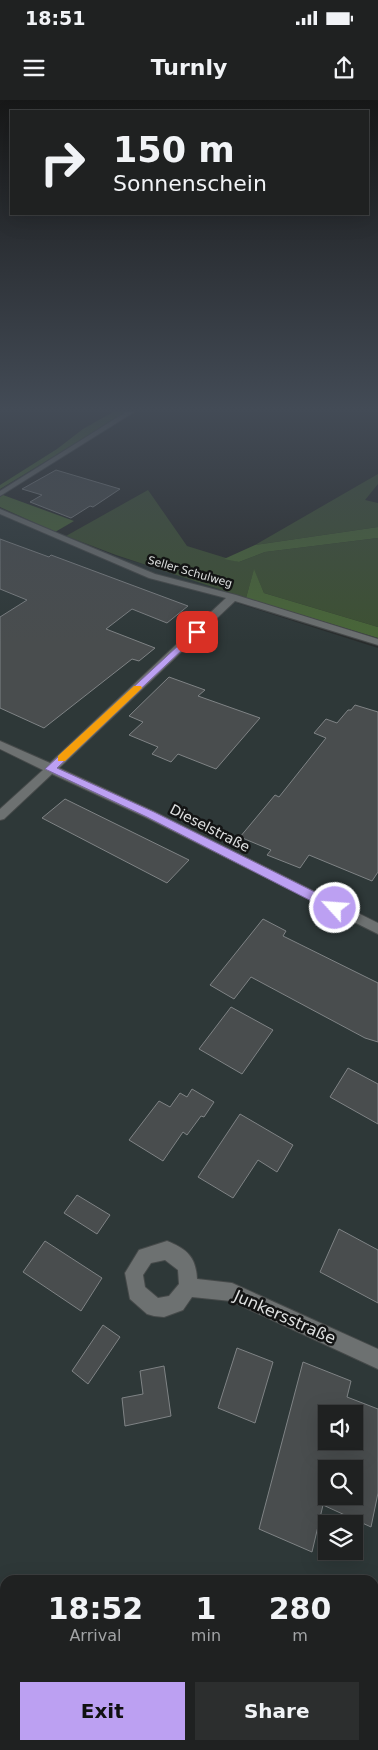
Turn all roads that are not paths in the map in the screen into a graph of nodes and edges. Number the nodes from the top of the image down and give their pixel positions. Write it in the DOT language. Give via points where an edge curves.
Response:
graph roads {
  1 [pos="0,511"];
  2 [pos="233,597"];
  3 [pos="378,642"];
  4 [pos="0,744"];
  5 [pos="50,769"];
  6 [pos="0,816"];
  7 [pos="378,929"];
  8 [pos="188,1287"];
  9 [pos="378,1359"];
  1 -- 2 [label="street, Seller Schulweg" via="152,576"];
  2 -- 3 [label="street, Seller Schulweg"];
  2 -- 5 [label="street"];
  4 -- 5 [label="street, Dieselstraße"];
  5 -- 6 [label="street"];
  5 -- 7 [label="street, Dieselstraße" via="151,815"];
  8 -- 9 [label="street, Junkersstraße" via="232,1292"];
}
